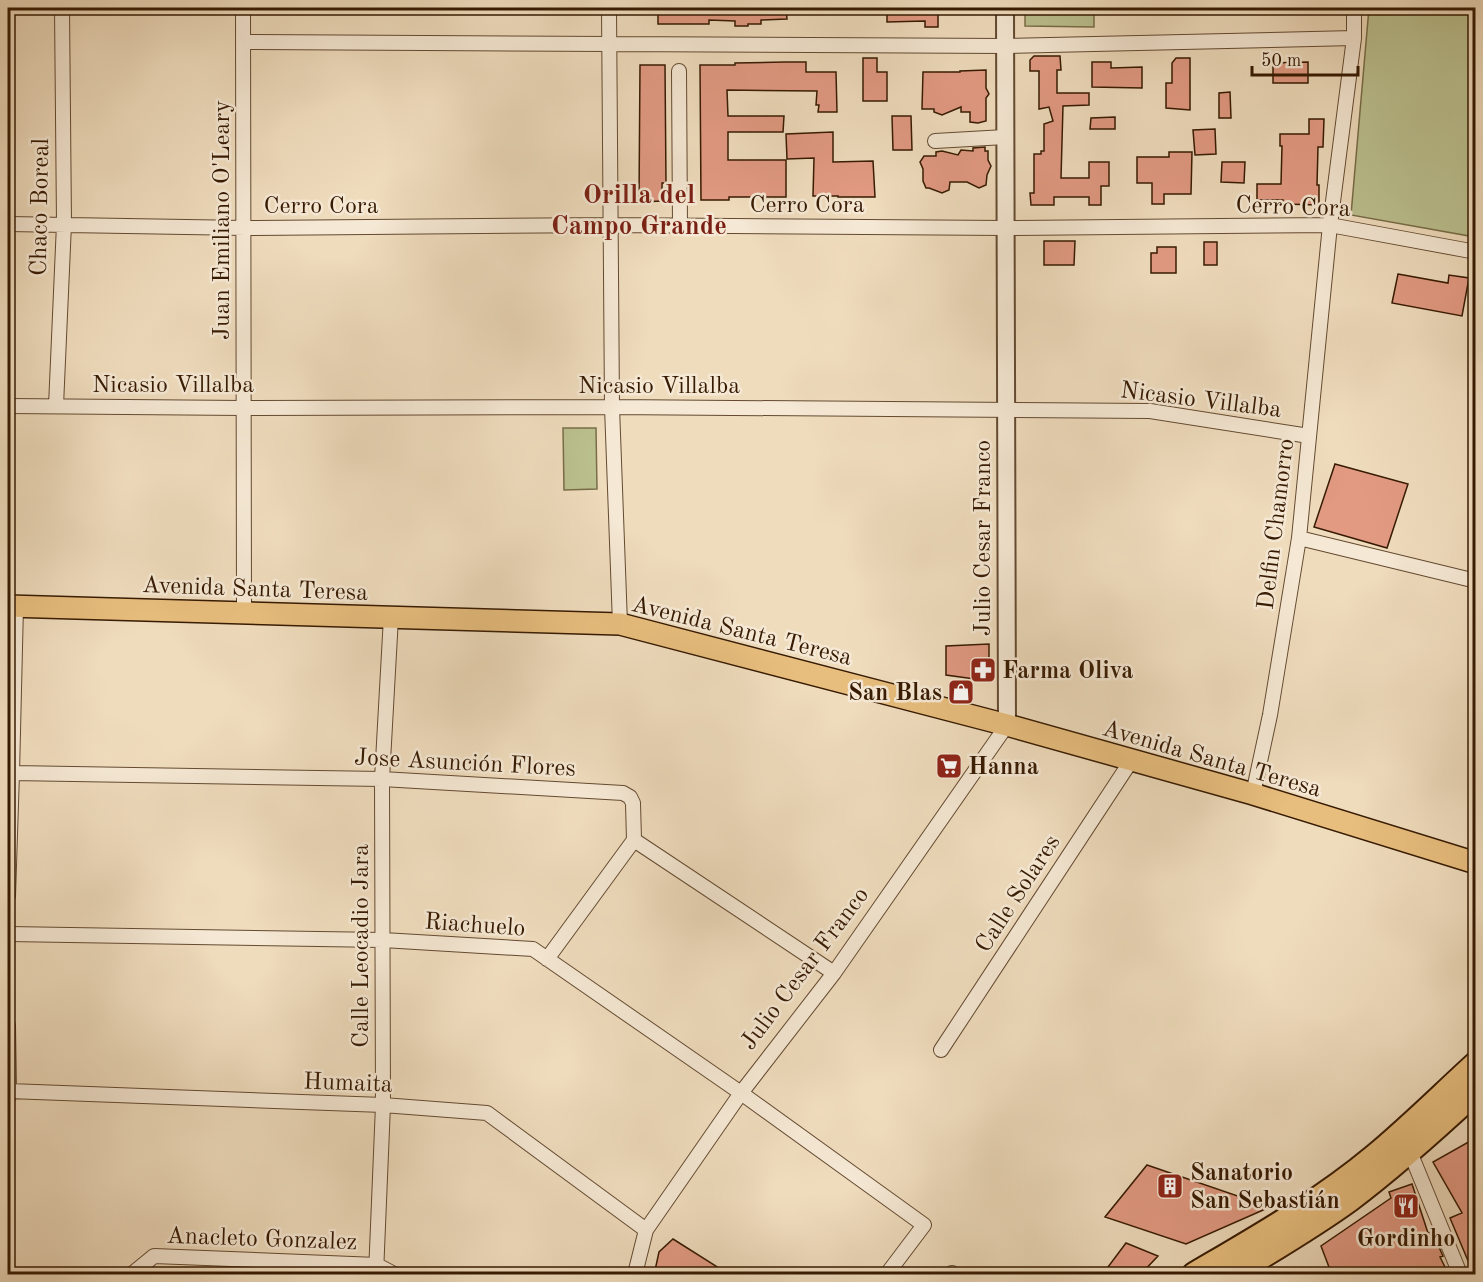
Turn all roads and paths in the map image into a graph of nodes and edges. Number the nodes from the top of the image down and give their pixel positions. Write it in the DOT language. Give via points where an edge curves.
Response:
graph roads {
  1 [pos="62,8"];
  2 [pos="243,8"];
  3 [pos="609,8"];
  4 [pos="1005,8"];
  5 [pos="1354,8"];
  6 [pos="1354,38"];
  7 [pos="243,42"];
  8 [pos="609,43"];
  9 [pos="1005,46"];
  10 [pos="679,71"];
  11 [pos="1005,137"];
  12 [pos="934,141"];
  13 [pos="8,224"];
  14 [pos="64,224"];
  15 [pos="610,225"];
  16 [pos="1330,225"];
  17 [pos="680,226"];
  18 [pos="245,228"];
  19 [pos="1005,228"];
  20 [pos="1476,252"];
  21 [pos="8,406"];
  22 [pos="56,406"];
  23 [pos="612,407"];
  24 [pos="243,408"];
  25 [pos="1006,409"];
  26 [pos="1309,436"];
  27 [pos="1299,538"];
  28 [pos="1476,581"];
  29 [pos="12,606"];
  30 [pos="244,613"];
  31 [pos="391,617"];
  32 [pos="620,624"];
  33 [pos="1007,725"];
  34 [pos="1131,761"];
  35 [pos="12,773"];
  36 [pos="382,779"];
  37 [pos="1253,794"];
  38 [pos="634,840"];
  39 [pos="1476,863"];
  40 [pos="8,896"];
  41 [pos="8,934"];
  42 [pos="383,940"];
  43 [pos="547,959"];
  44 [pos="834,973"];
  45 [pos="8,1025"];
  46 [pos="941,1050"];
  47 [pos="1476,1063"];
  48 [pos="1476,1092"];
  49 [pos="741,1094"];
  50 [pos="8,1095"];
  51 [pos="383,1105"];
  52 [pos="1410,1152"];
  53 [pos="646,1230"];
  54 [pos="1233,1269"];
  55 [pos="377,1270"];
  56 [pos="132,1275"];
  57 [pos="394,1275"];
  58 [pos="635,1275"];
  59 [pos="887,1275"];
  60 [pos="1194,1275"];
  61 [pos="1460,1275"];
  1 -- 14 [label="street, Chaco Boreal"];
  2 -- 7 [label="street, Juan Emiliano O'Leary"];
  3 -- 8 [label="street"];
  4 -- 9 [label="street, Julio Cesar Franco"];
  5 -- 6 [label="street, Delfin Chamorro"];
  6 -- 9 [label="street"];
  6 -- 16 [label="street, Delfin Chamorro"];
  7 -- 8 [label="street"];
  7 -- 18 [label="street, Juan Emiliano O'Leary"];
  8 -- 9 [label="street"];
  8 -- 15 [label="street"];
  9 -- 11 [label="street, Julio Cesar Franco"];
  10 -- 17 [label="street"];
  11 -- 12 [label="street"];
  11 -- 19 [label="street, Julio Cesar Franco"];
  13 -- 14 [label="street, Cerro Cora"];
  14 -- 18 [label="street, Cerro Cora"];
  14 -- 22 [label="street, Chaco Boreal"];
  15 -- 17 [label="street, Cerro Cora"];
  15 -- 18 [label="street, Cerro Cora"];
  15 -- 23 [label="street"];
  16 -- 19 [label="street, Cerro Cora"];
  16 -- 20 [label="street, Cerro Cora"];
  16 -- 26 [label="street, Delfin Chamorro"];
  17 -- 19 [label="street, Cerro Cora"];
  18 -- 24 [label="street, Juan Emiliano O'Leary"];
  19 -- 25 [label="street, Julio Cesar Franco"];
  21 -- 22 [label="street, Nicasio Villalba"];
  22 -- 24 [label="street, Nicasio Villalba"];
  23 -- 24 [label="street, Nicasio Villalba"];
  23 -- 25 [label="street, Nicasio Villalba"];
  23 -- 32 [label="street"];
  24 -- 30 [label="street, Juan Emiliano O'Leary"];
  25 -- 26 [label="street, Nicasio Villalba" via="1150,411"];
  25 -- 33 [label="street, Julio Cesar Franco"];
  26 -- 27 [label="street, Delfin Chamorro"];
  27 -- 28 [label="street"];
  27 -- 37 [label="street, Delfin Chamorro"];
  29 -- 30 [label="main road, Avenida Santa Teresa"];
  29 -- 35 [label="street"];
  30 -- 31 [label="main road, Avenida Santa Teresa"];
  31 -- 32 [label="main road, Avenida Santa Teresa"];
  31 -- 36 [label="street, Calle Leocadio Jara"];
  32 -- 33 [label="main road, Avenida Santa Teresa"];
  33 -- 34 [label="main road, Avenida Santa Teresa"];
  33 -- 44 [label="street, Julio Cesar Franco"];
  34 -- 37 [label="main road, Avenida Santa Teresa"];
  34 -- 46 [label="street, Calle Solares"];
  35 -- 36 [label="street, Jose Asunción Flores"];
  35 -- 40 [label="street"];
  36 -- 38 [label="street, Jose Asunción Flores" via="623,794 633,803"];
  36 -- 42 [label="street, Calle Leocadio Jara"];
  37 -- 39 [label="main road, Avenida Santa Teresa"];
  38 -- 43 [label="street"];
  38 -- 44 [label="street"];
  41 -- 42 [label="street, Riachuelo"];
  42 -- 43 [label="street, Riachuelo" via="532,949"];
  42 -- 51 [label="street, Calle Leocadio Jara"];
  43 -- 49 [label="street, Riachuelo"];
  44 -- 49 [label="street, Julio Cesar Franco"];
  45 -- 50 [label="street"];
  47 -- 54 [label="highway" via="1365,1164 1294,1213"];
  48 -- 52 [label="highway"];
  49 -- 53 [label="street, Julio Cesar Franco"];
  49 -- 59 [label="street, Riachuelo" via="924,1225"];
  50 -- 51 [label="street, Humaita"];
  51 -- 53 [label="street, Humaita" via="487,1113"];
  51 -- 55 [label="street, Calle Leocadio Jara"];
  52 -- 54 [label="highway" via="1308,1228"];
  52 -- 61 [label="street"];
  53 -- 58 [label="street, Julio Cesar Franco"];
  54 -- 60 [label="highway"];
  55 -- 56 [label="street, Anacleto Gonzalez" via="154,1256"];
  55 -- 57 [label="street, Anacleto Gonzalez"];
}
